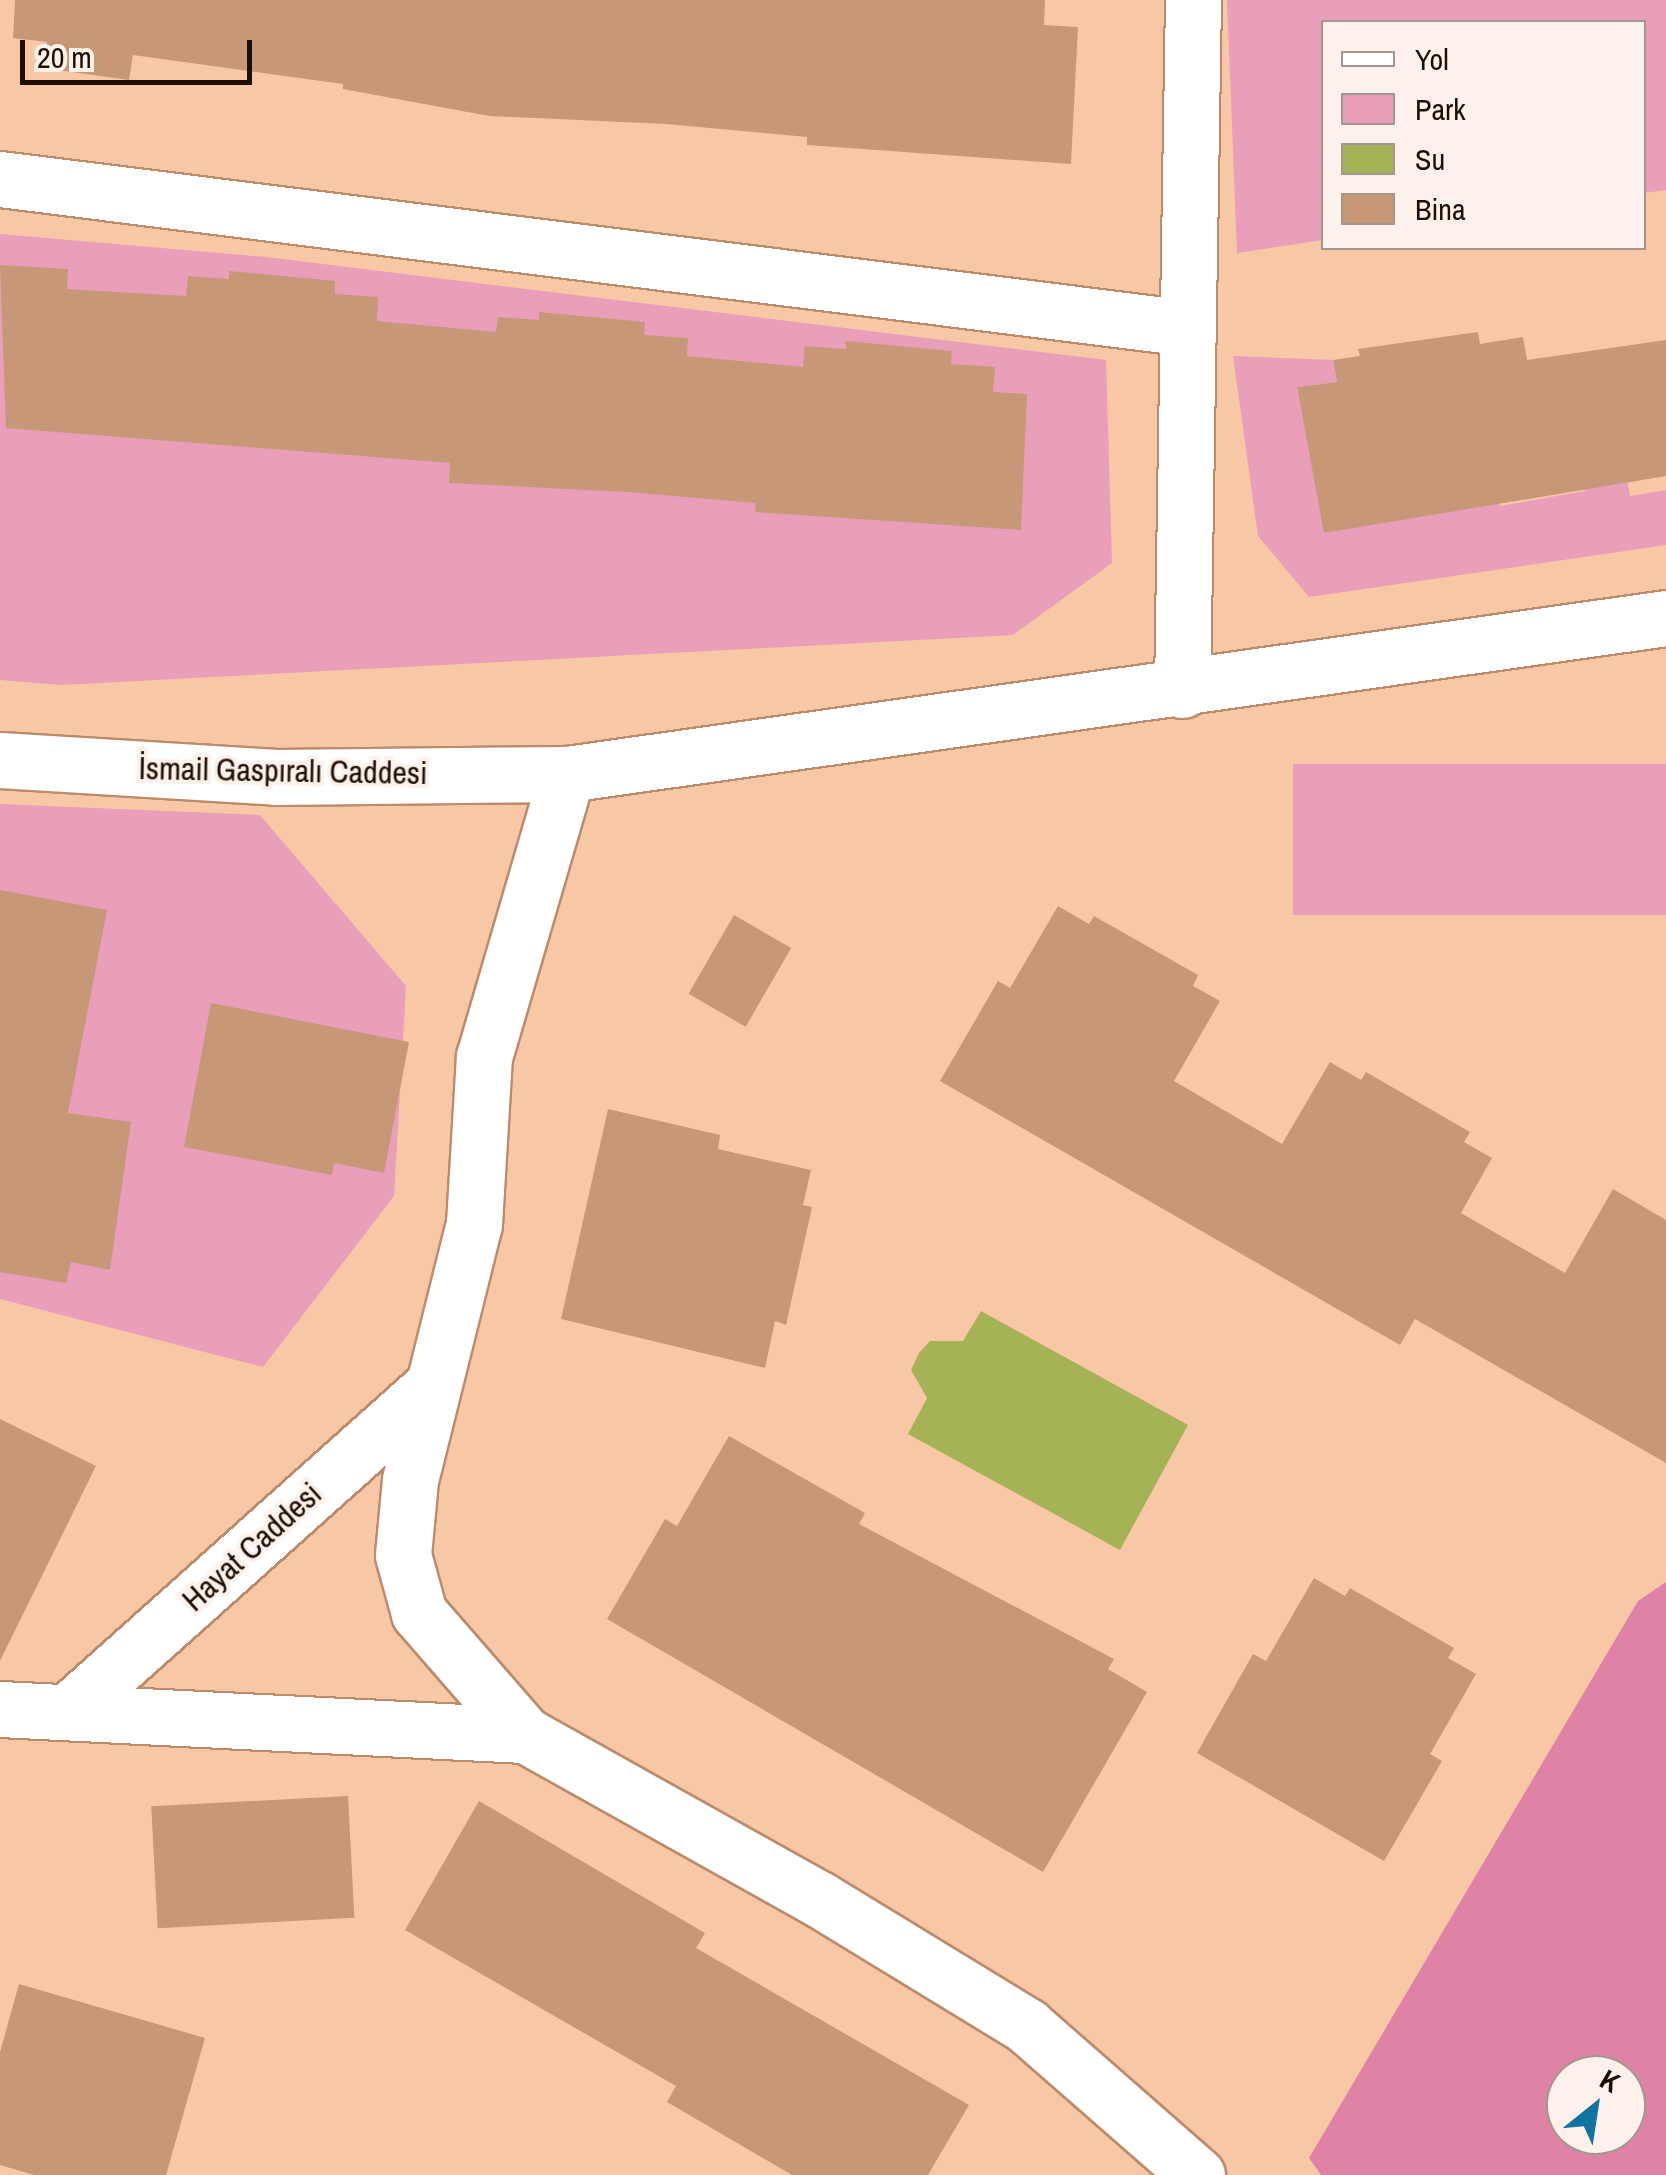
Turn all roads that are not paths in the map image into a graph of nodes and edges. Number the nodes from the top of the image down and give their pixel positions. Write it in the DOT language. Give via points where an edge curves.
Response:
graph roads {
  1 [pos="1193,0"];
  2 [pos="0,179"];
  3 [pos="1188,328"];
  4 [pos="1666,618"];
  5 [pos="1182,690"];
  6 [pos="0,760"];
  7 [pos="567,774"];
  8 [pos="432,1386"];
  9 [pos="72,1708"];
  10 [pos="0,1709"];
  11 [pos="525,1735"];
  12 [pos="1197,2175"];
  1 -- 3 [label="street"];
  2 -- 3 [label="street"];
  3 -- 5 [label="street"];
  4 -- 5 [label="street, İsmail Gaspıralı Caddesi"];
  5 -- 7 [label="street, İsmail Gaspıralı Caddesi"];
  6 -- 7 [label="street, İsmail Gaspıralı Caddesi" via="276,777"];
  7 -- 8 [label="street" via="484,1057 474,1224"];
  8 -- 9 [label="street, Hayat Caddesi"];
  8 -- 11 [label="street" via="410,1480 404,1555 418,1613"];
  9 -- 10 [label="street"];
  9 -- 11 [label="street"];
  11 -- 12 [label="street" via="820,1899 1027,2026"];
}
